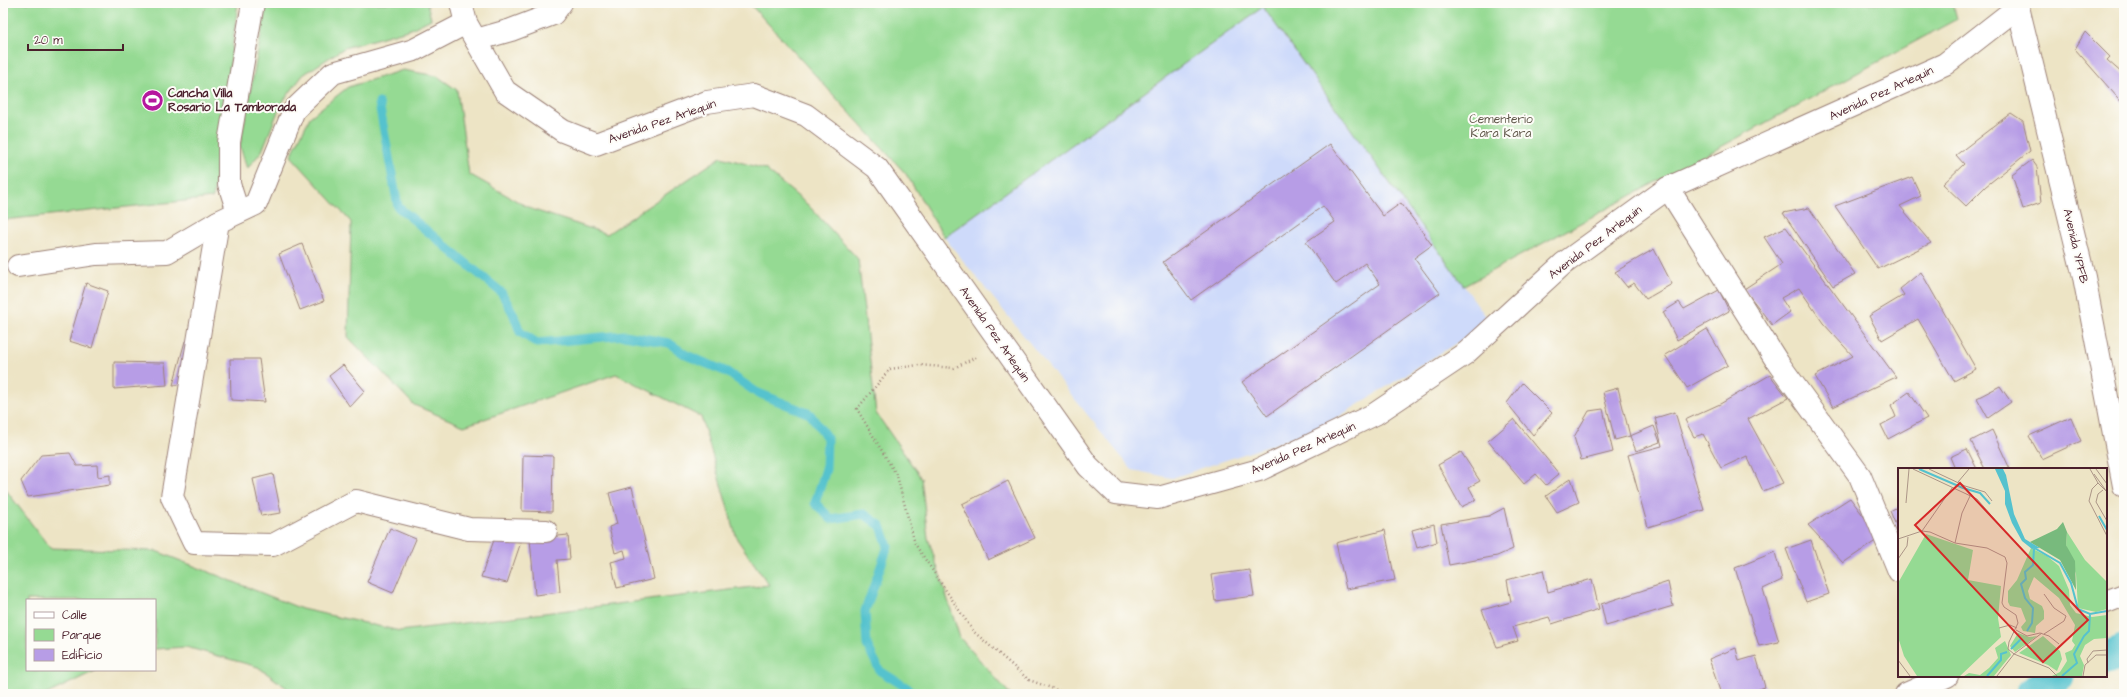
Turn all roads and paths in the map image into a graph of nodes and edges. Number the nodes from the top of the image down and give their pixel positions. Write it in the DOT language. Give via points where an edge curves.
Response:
graph roads {
  1 [pos="253,3"];
  2 [pos="561,3"];
  3 [pos="2018,5"];
  4 [pos="468,22"];
  5 [pos="1668,188"];
  6 [pos="238,212"];
  7 [pos="218,222"];
  8 [pos="18,266"];
  9 [pos="1002,344"];
  10 [pos="2124,486"];
  11 [pos="546,531"];
  12 [pos="1898,568"];
  13 [pos="2124,595"];
  14 [pos="2107,602"];
  15 [pos="1944,677"];
  16 [pos="1068,694"];
  17 [pos="1906,694"];
  1 -- 6 [label="street" via="229,142 229,184"];
  2 -- 4 [label="street" via="553,14 511,30"];
  3 -- 5 [label="street, Avenida Pez Arlequin" via="1945,64"];
  3 -- 10 [label="street, Avenida YPFB" via="2084,277"];
  4 -- 6 [label="street" via="414,50 333,73 294,110 256,204"];
  4 -- 9 [label="street, Avenida Pez Arlequin" via="505,91 563,131 596,144 707,102 754,95 806,115 877,168"];
  5 -- 9 [label="street, Avenida Pez Arlequin" via="1563,264 1466,353 1375,414 1259,470 1158,498 1116,493 1088,466"];
  5 -- 12 [label="street" via="1778,363 1860,476"];
  6 -- 7 [label="street"];
  7 -- 8 [label="street" via="167,252 96,254"];
  7 -- 11 [label="street" via="172,497 194,543 273,545 356,501 469,529"];
  9 -- 16 [label="path" via="954,368 919,365 890,369 857,409 897,476 914,544 973,631 1029,680"];
  13 -- 14 [label="street"];
  15 -- 17 [label="street"];
}
